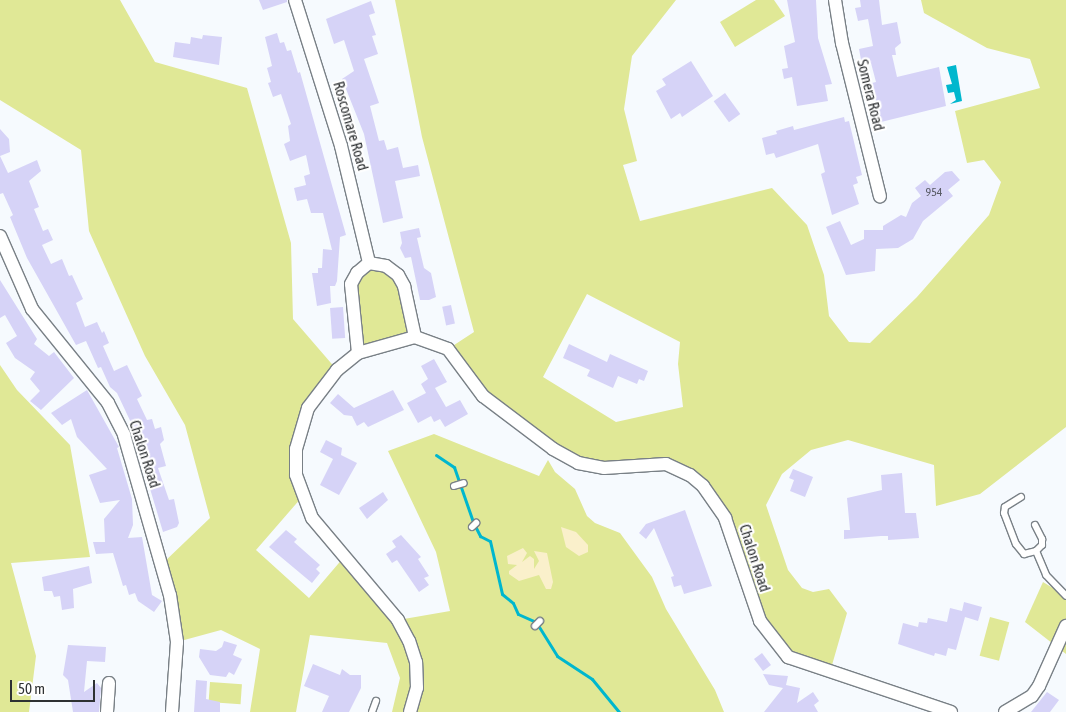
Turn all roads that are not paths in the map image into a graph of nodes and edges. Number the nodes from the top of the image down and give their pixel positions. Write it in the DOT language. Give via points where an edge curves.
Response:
graph roads {
  1 [pos="295,0"];
  2 [pos="835,0"];
  3 [pos="880,196"];
  4 [pos="0,236"];
  5 [pos="369,263"];
  6 [pos="415,338"];
  7 [pos="358,353"];
  8 [pos="1021,496"];
  9 [pos="1035,525"];
  10 [pos="1036,552"];
  11 [pos="1066,596"];
  12 [pos="1066,626"];
  13 [pos="109,684"];
  14 [pos="376,701"];
  15 [pos="106,712"];
  16 [pos="172,712"];
  17 [pos="372,712"];
  18 [pos="410,712"];
  19 [pos="951,712"];
  20 [pos="1005,712"];
  1 -- 5 [label="street, Roscomare Road" via="341,146"];
  2 -- 3 [label="street, Somera Road" via="842,43"];
  4 -- 16 [label="street, Chalon Road" via="32,309 108,403 124,435 170,595 177,642"];
  5 -- 6 [label="street" via="386,266 398,275 404,286"];
  5 -- 7 [label="street" via="357,273 351,284"];
  6 -- 7 [label="street"];
  6 -- 19 [label="street, Chalon Road" via="448,349 483,396 578,463 604,468 666,464 690,475 703,486 725,518 760,621 788,657"];
  7 -- 18 [label="street" via="320,389 308,408 296,449 296,475 312,518 398,620 409,641 416,662 417,688"];
  8 -- 10 [label="lane" via="1005,507 1004,513 1019,550 1028,555"];
  9 -- 10 [label="lane" via="1042,539"];
  10 -- 11 [label="lane" via="1046,575"];
  12 -- 20 [label="street" via="1032,696"];
  13 -- 15 [label="street"];
  14 -- 17 [label="lane"];
}
